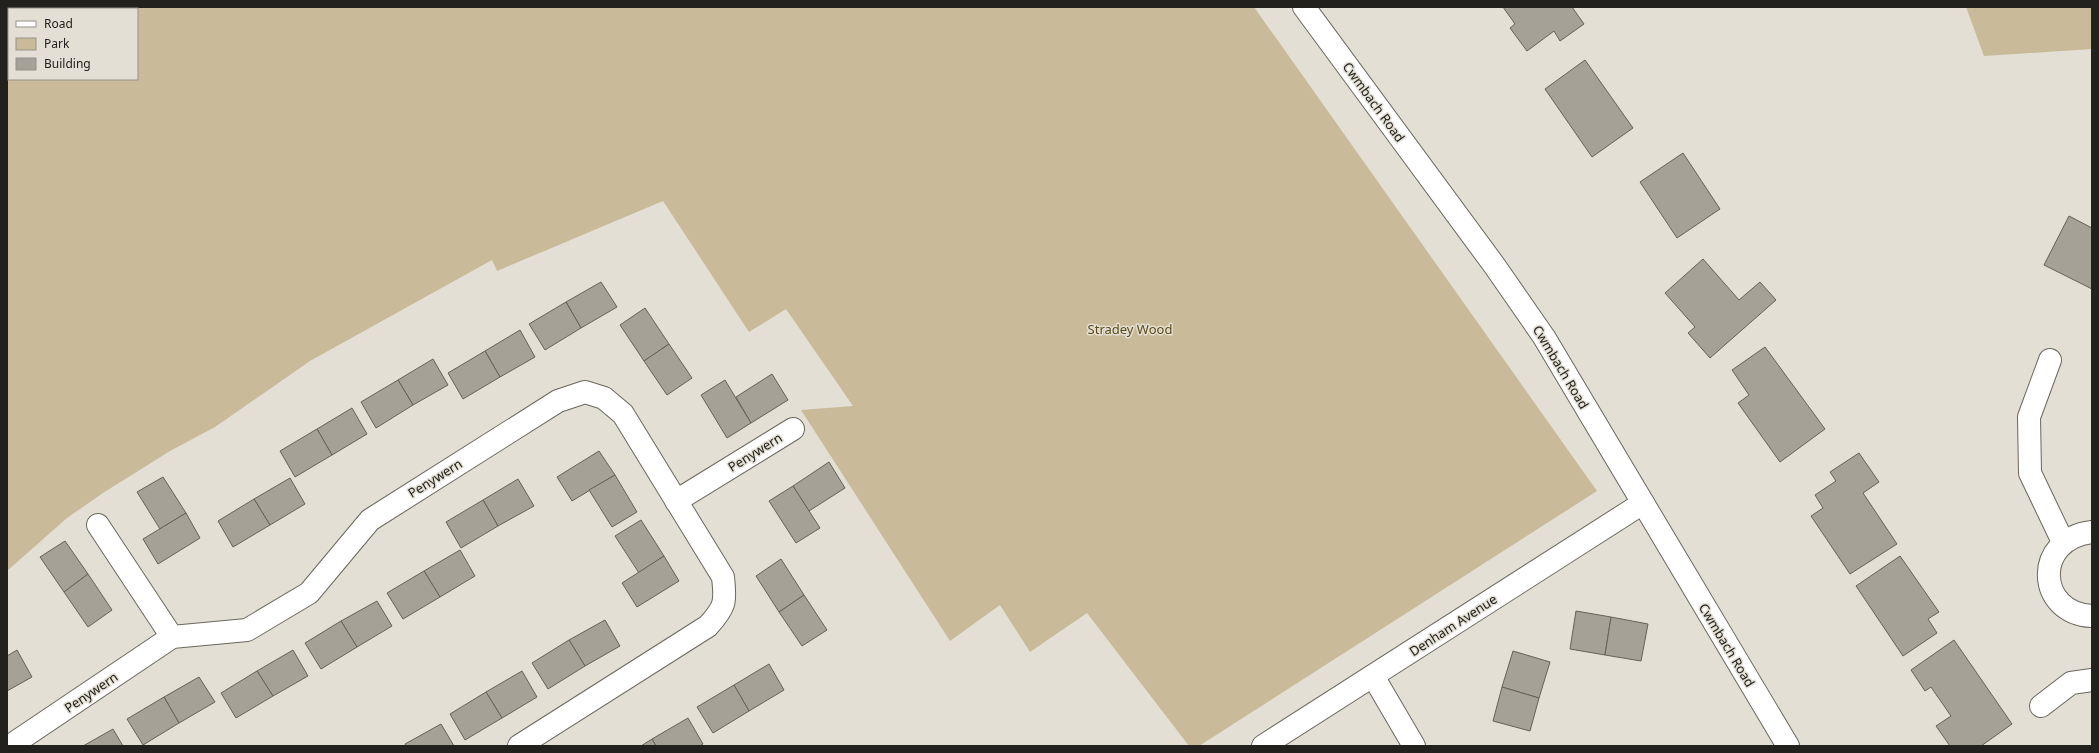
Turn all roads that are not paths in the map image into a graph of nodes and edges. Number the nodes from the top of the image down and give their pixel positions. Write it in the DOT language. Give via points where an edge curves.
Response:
graph roads {
  1 [pos="1304,7"];
  2 [pos="2050,360"];
  3 [pos="793,429"];
  4 [pos="676,501"];
  5 [pos="1643,503"];
  6 [pos="98,525"];
  7 [pos="2092,532"];
  8 [pos="2063,542"];
  9 [pos="2092,616"];
  10 [pos="172,637"];
  11 [pos="1373,676"];
  12 [pos="2092,680"];
  13 [pos="2041,706"];
  14 [pos="10,746"];
  15 [pos="519,746"];
  16 [pos="1263,746"];
  17 [pos="1414,746"];
  18 [pos="1788,746"];
  1 -- 5 [label="street, Cwmbach Road" via="1539,330"];
  2 -- 8 [label="street" via="2030,417 2030,473"];
  3 -- 4 [label="street, Penywern"];
  4 -- 10 [label="street, Penywern" via="622,414 604,398 585,392 558,401 370,520 310,593 247,630"];
  4 -- 15 [label="street, Penywern" via="723,577 725,594 721,612 708,626"];
  5 -- 11 [label="street, Denham Avenue"];
  5 -- 18 [label="street, Cwmbach Road"];
  6 -- 10 [label="street"];
  7 -- 8 [label="street" via="2077,534"];
  8 -- 9 [label="street" via="2054,553 2049,567 2049,582 2064,607 2076,614"];
  10 -- 14 [label="street, Penywern"];
  11 -- 16 [label="street, Denham Avenue"];
  11 -- 17 [label="street"];
  12 -- 13 [label="street" via="2071,683"];
}
